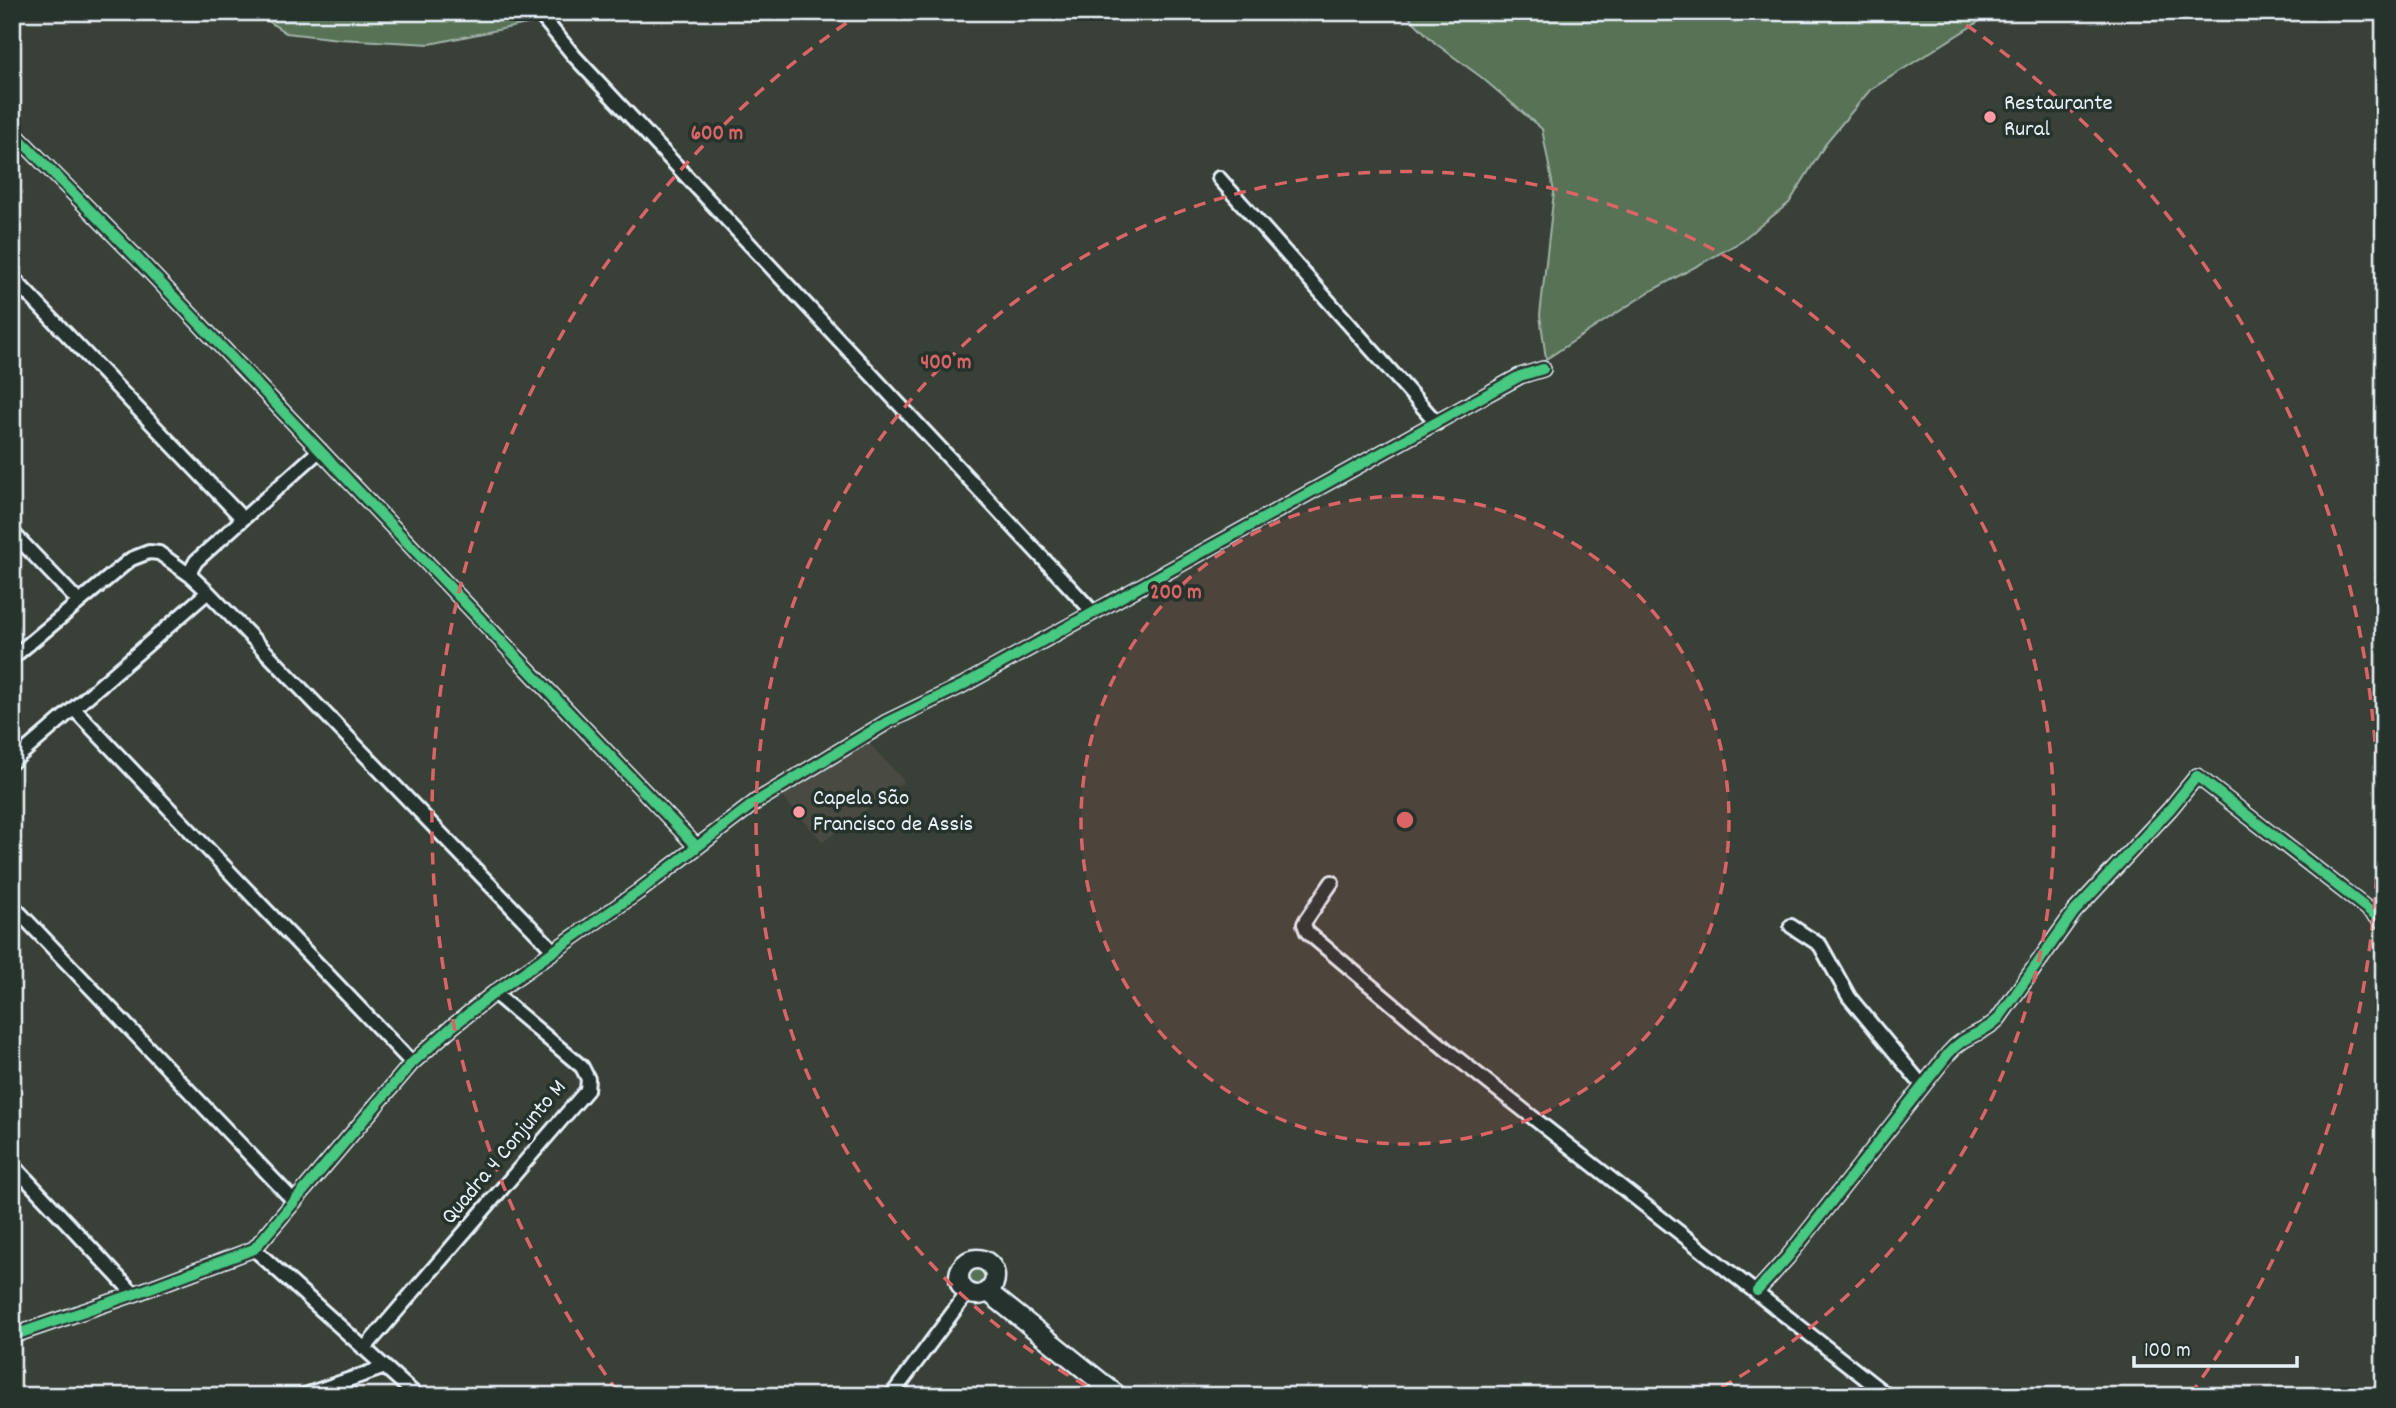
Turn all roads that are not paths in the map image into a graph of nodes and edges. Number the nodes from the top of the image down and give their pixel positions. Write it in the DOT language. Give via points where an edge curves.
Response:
graph roads {
  1 [pos="538,12"];
  2 [pos="12,131"];
  3 [pos="1219,178"];
  4 [pos="12,277"];
  5 [pos="1543,369"];
  6 [pos="1437,423"];
  7 [pos="320,450"];
  8 [pos="243,519"];
  9 [pos="12,531"];
  10 [pos="191,576"];
  11 [pos="208,592"];
  12 [pos="78,601"];
  13 [pos="1093,612"];
  14 [pos="12,658"];
  15 [pos="74,709"];
  16 [pos="12,762"];
  17 [pos="696,846"];
  18 [pos="1332,882"];
  19 [pos="12,905"];
  20 [pos="2384,922"];
  21 [pos="1791,926"];
  22 [pos="552,950"];
  23 [pos="495,993"];
  24 [pos="412,1063"];
  25 [pos="1923,1085"];
  26 [pos="12,1164"];
  27 [pos="294,1201"];
  28 [pos="254,1248"];
  29 [pos="987,1291"];
  30 [pos="968,1292"];
  31 [pos="1757,1292"];
  32 [pos="134,1294"];
  33 [pos="12,1336"];
  34 [pos="365,1349"];
  35 [pos="385,1367"];
  36 [pos="302,1396"];
  37 [pos="417,1396"];
  38 [pos="891,1396"];
  39 [pos="1118,1396"];
  40 [pos="1888,1396"];
  1 -- 13 [label="street"];
  2 -- 7 [label="street"];
  3 -- 6 [label="street"];
  4 -- 8 [label="street"];
  5 -- 6 [label="street" via="1520,376"];
  6 -- 13 [label="street"];
  7 -- 8 [label="street"];
  7 -- 17 [label="street"];
  8 -- 10 [label="street" via="196,561"];
  9 -- 12 [label="street"];
  10 -- 11 [label="street"];
  10 -- 12 [label="street" via="163,555 149,552 131,559"];
  11 -- 15 [label="street"];
  11 -- 22 [label="street"];
  12 -- 14 [label="street"];
  13 -- 17 [label="street" via="887,722 794,777"];
  15 -- 16 [label="street"];
  15 -- 24 [label="street"];
  17 -- 22 [label="street"];
  18 -- 31 [label="street" via="1306,919 1307,932 1448,1051"];
  19 -- 27 [label="street"];
  20 -- 25 [label="street" via="2197,776 2074,912 1998,1019 1961,1040"];
  21 -- 25 [label="street" via="1820,945 1849,997"];
  22 -- 23 [label="street"];
  23 -- 24 [label="street"];
  23 -- 34 [label="street, Quadra 4 Conjunto M" via="582,1067 587,1090"];
  24 -- 27 [label="street"];
  25 -- 31 [label="street"];
  26 -- 32 [label="street"];
  27 -- 28 [label="street"];
  28 -- 32 [label="street"];
  28 -- 34 [label="street"];
  29 -- 30 [label="street"];
  29 -- 30 [label="street" via="994,1272 980,1259 967,1262 960,1274"];
  29 -- 39 [label="street"];
  30 -- 38 [label="street"];
  31 -- 40 [label="street"];
  32 -- 33 [label="street"];
  34 -- 35 [label="street"];
  35 -- 36 [label="street"];
  35 -- 37 [label="street"];
}
